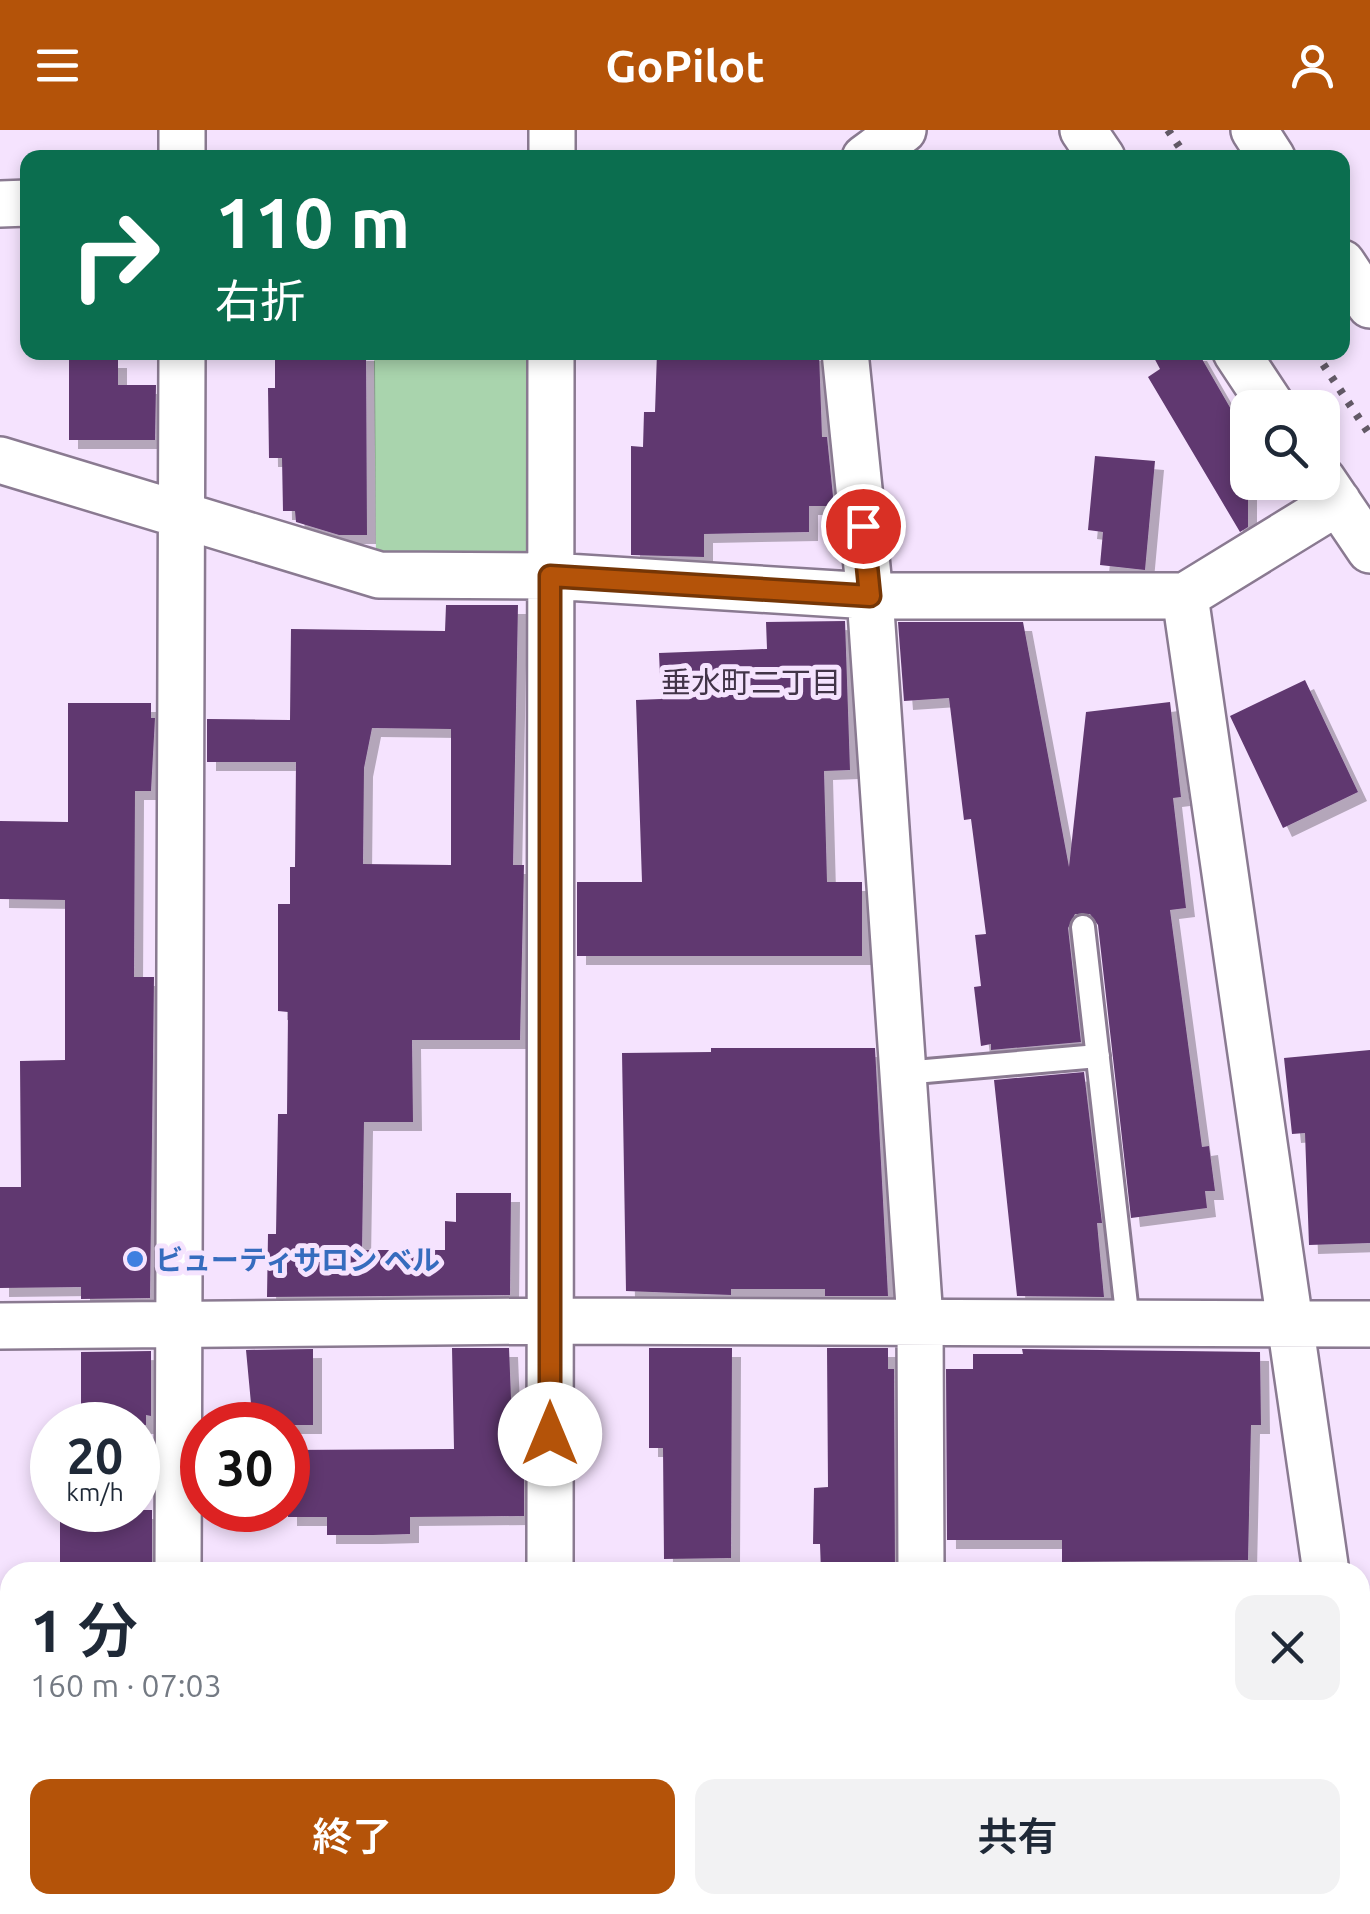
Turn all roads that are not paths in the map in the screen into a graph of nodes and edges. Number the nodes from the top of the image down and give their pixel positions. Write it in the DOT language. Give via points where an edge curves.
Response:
graph roads {
  1 [pos="903,130"];
  2 [pos="876,150"];
  3 [pos="1350,275"];
  4 [pos="1370,304"];
  5 [pos="182,360"];
  6 [pos="551,360"];
  7 [pos="847,360"];
  8 [pos="1241,360"];
  9 [pos="1262,390"];
  10 [pos="0,460"];
  11 [pos="1316,500"];
  12 [pos="1337,500"];
  13 [pos="181,515"];
  14 [pos="1370,550"];
  15 [pos="550,576"];
  16 [pos="870,596"];
  17 [pos="1185,596"];
  18 [pos="1082,927"];
  19 [pos="1098,1056"];
  20 [pos="903,1073"];
  21 [pos="920,1320"];
  22 [pos="551,1321"];
  23 [pos="1128,1322"];
  24 [pos="181,1324"];
  25 [pos="1288,1324"];
  26 [pos="1370,1324"];
  27 [pos="0,1326"];
  28 [pos="178,1562"];
  29 [pos="550,1562"];
  30 [pos="921,1562"];
  31 [pos="1324,1562"];
  1 -- 2 [label="street"];
  3 -- 4 [label="street"];
  5 -- 13 [label="street"];
  6 -- 15 [label="street"];
  7 -- 16 [label="street"];
  8 -- 9 [label="street"];
  10 -- 13 [label="street"];
  11 -- 17 [label="street"];
  12 -- 14 [label="street"];
  13 -- 15 [label="street" via="378,575"];
  13 -- 24 [label="street"];
  15 -- 16 [label="street"];
  15 -- 22 [label="street"];
  16 -- 17 [label="street"];
  16 -- 20 [label="street"];
  17 -- 25 [label="street"];
  18 -- 19 [label="lane"];
  19 -- 20 [label="lane"];
  19 -- 23 [label="lane"];
  20 -- 21 [label="street"];
  21 -- 22 [label="street"];
  21 -- 23 [label="street"];
  21 -- 30 [label="street"];
  22 -- 24 [label="street"];
  22 -- 29 [label="street"];
  23 -- 25 [label="street"];
  24 -- 27 [label="street"];
  24 -- 28 [label="street"];
  25 -- 26 [label="street"];
  25 -- 31 [label="street"];
}
